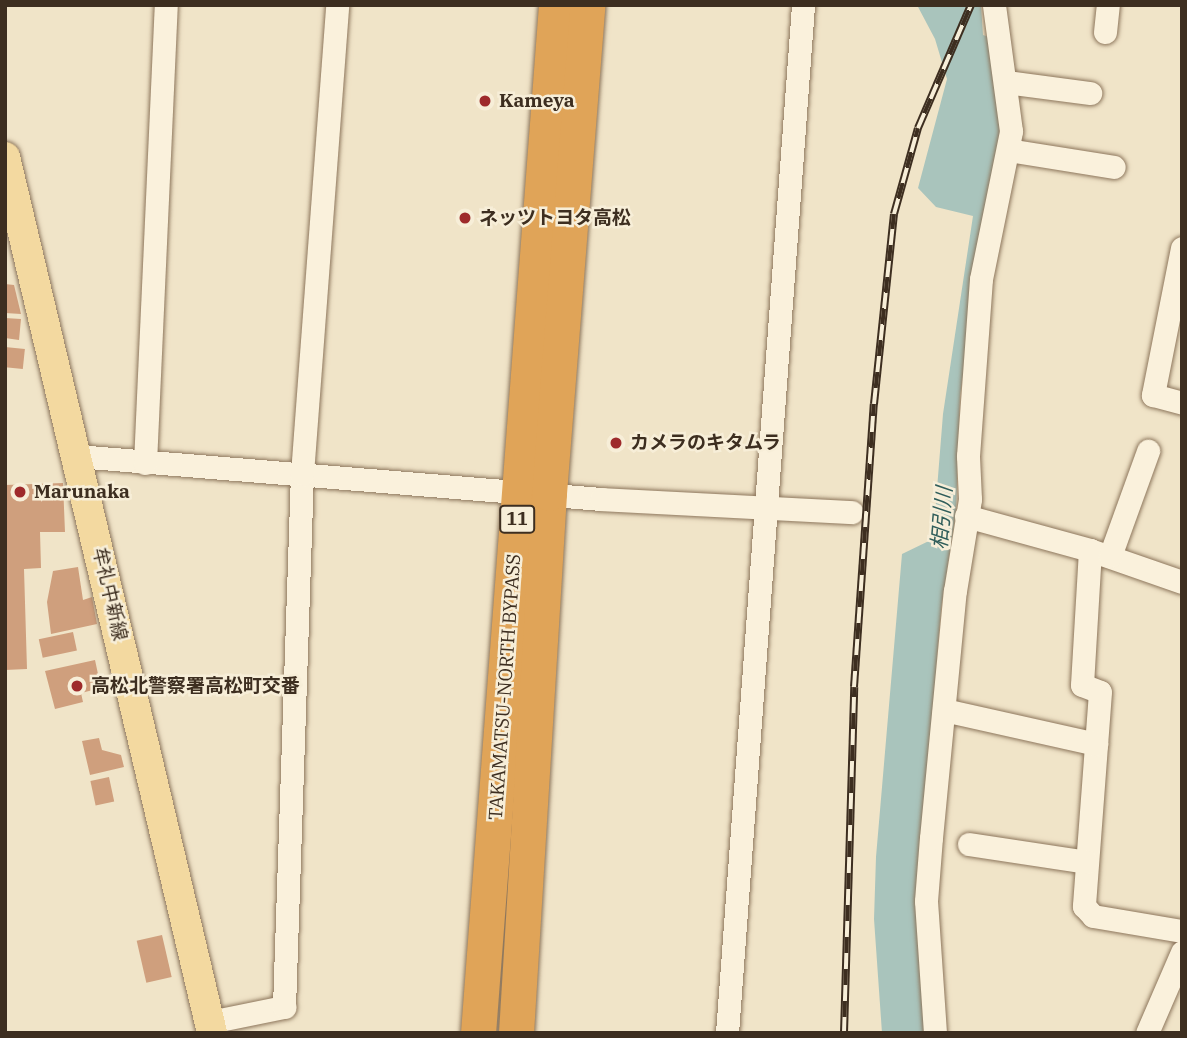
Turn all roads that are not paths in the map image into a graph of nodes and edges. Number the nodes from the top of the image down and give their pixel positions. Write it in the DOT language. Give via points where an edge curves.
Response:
graph roads {
  1 [pos="166,5"];
  2 [pos="337,5"];
  3 [pos="556,5"];
  4 [pos="587,5"];
  5 [pos="803,5"];
  6 [pos="994,5"];
  7 [pos="1108,5"];
  8 [pos="1105,32"];
  9 [pos="1006,82"];
  10 [pos="1090,93"];
  11 [pos="1008,150"];
  12 [pos="5,157"];
  13 [pos="1114,167"];
  14 [pos="1182,248"];
  15 [pos="1182,403"];
  16 [pos="1148,452"];
  17 [pos="77,456"];
  18 [pos="145,463"];
  19 [pos="302,474"];
  20 [pos="534,491"];
  21 [pos="766,507"];
  22 [pos="852,512"];
  23 [pos="966,516"];
  24 [pos="1100,553"];
  25 [pos="1182,582"];
  26 [pos="944,710"];
  27 [pos="1096,744"];
  28 [pos="969,844"];
  29 [pos="1087,862"];
  30 [pos="1182,931"];
  31 [pos="1182,952"];
  32 [pos="211,1027"];
  33 [pos="478,1033"];
  34 [pos="516,1033"];
  35 [pos="727,1033"];
  36 [pos="935,1033"];
  37 [pos="1147,1033"];
  1 -- 18 [label="street"];
  2 -- 19 [label="street"];
  3 -- 20 [label="highway, TAKAMATSU-NORTH BYPASS / 11"];
  4 -- 20 [label="highway, TAKAMATSU-NORTH BYPASS / 11"];
  5 -- 21 [label="street"];
  6 -- 9 [label="street"];
  7 -- 8 [label="street"];
  9 -- 10 [label="street"];
  9 -- 11 [label="street" via="1011,108"];
  11 -- 13 [label="street"];
  11 -- 23 [label="street" via="981,279"];
  12 -- 17 [label="main road, 牟礼中新線"];
  14 -- 15 [label="street" via="1153,395"];
  16 -- 24 [label="street"];
  17 -- 18 [label="street"];
  17 -- 32 [label="main road, 牟礼中新線"];
  18 -- 19 [label="street"];
  19 -- 20 [label="street"];
  19 -- 32 [label="street" via="284,1007"];
  20 -- 21 [label="street"];
  20 -- 33 [label="highway, TAKAMATSU-NORTH BYPASS / 11"];
  20 -- 34 [label="highway, TAKAMATSU-NORTH BYPASS / 11"];
  21 -- 22 [label="street"];
  21 -- 35 [label="street"];
  23 -- 24 [label="street"];
  23 -- 26 [label="street"];
  24 -- 25 [label="street"];
  24 -- 27 [label="street" via="1082,685 1100,692"];
  26 -- 27 [label="street"];
  26 -- 36 [label="street" via="926,901"];
  27 -- 29 [label="street"];
  28 -- 29 [label="street"];
  29 -- 30 [label="street" via="1084,906 1093,916"];
  31 -- 37 [label="street"];
}
